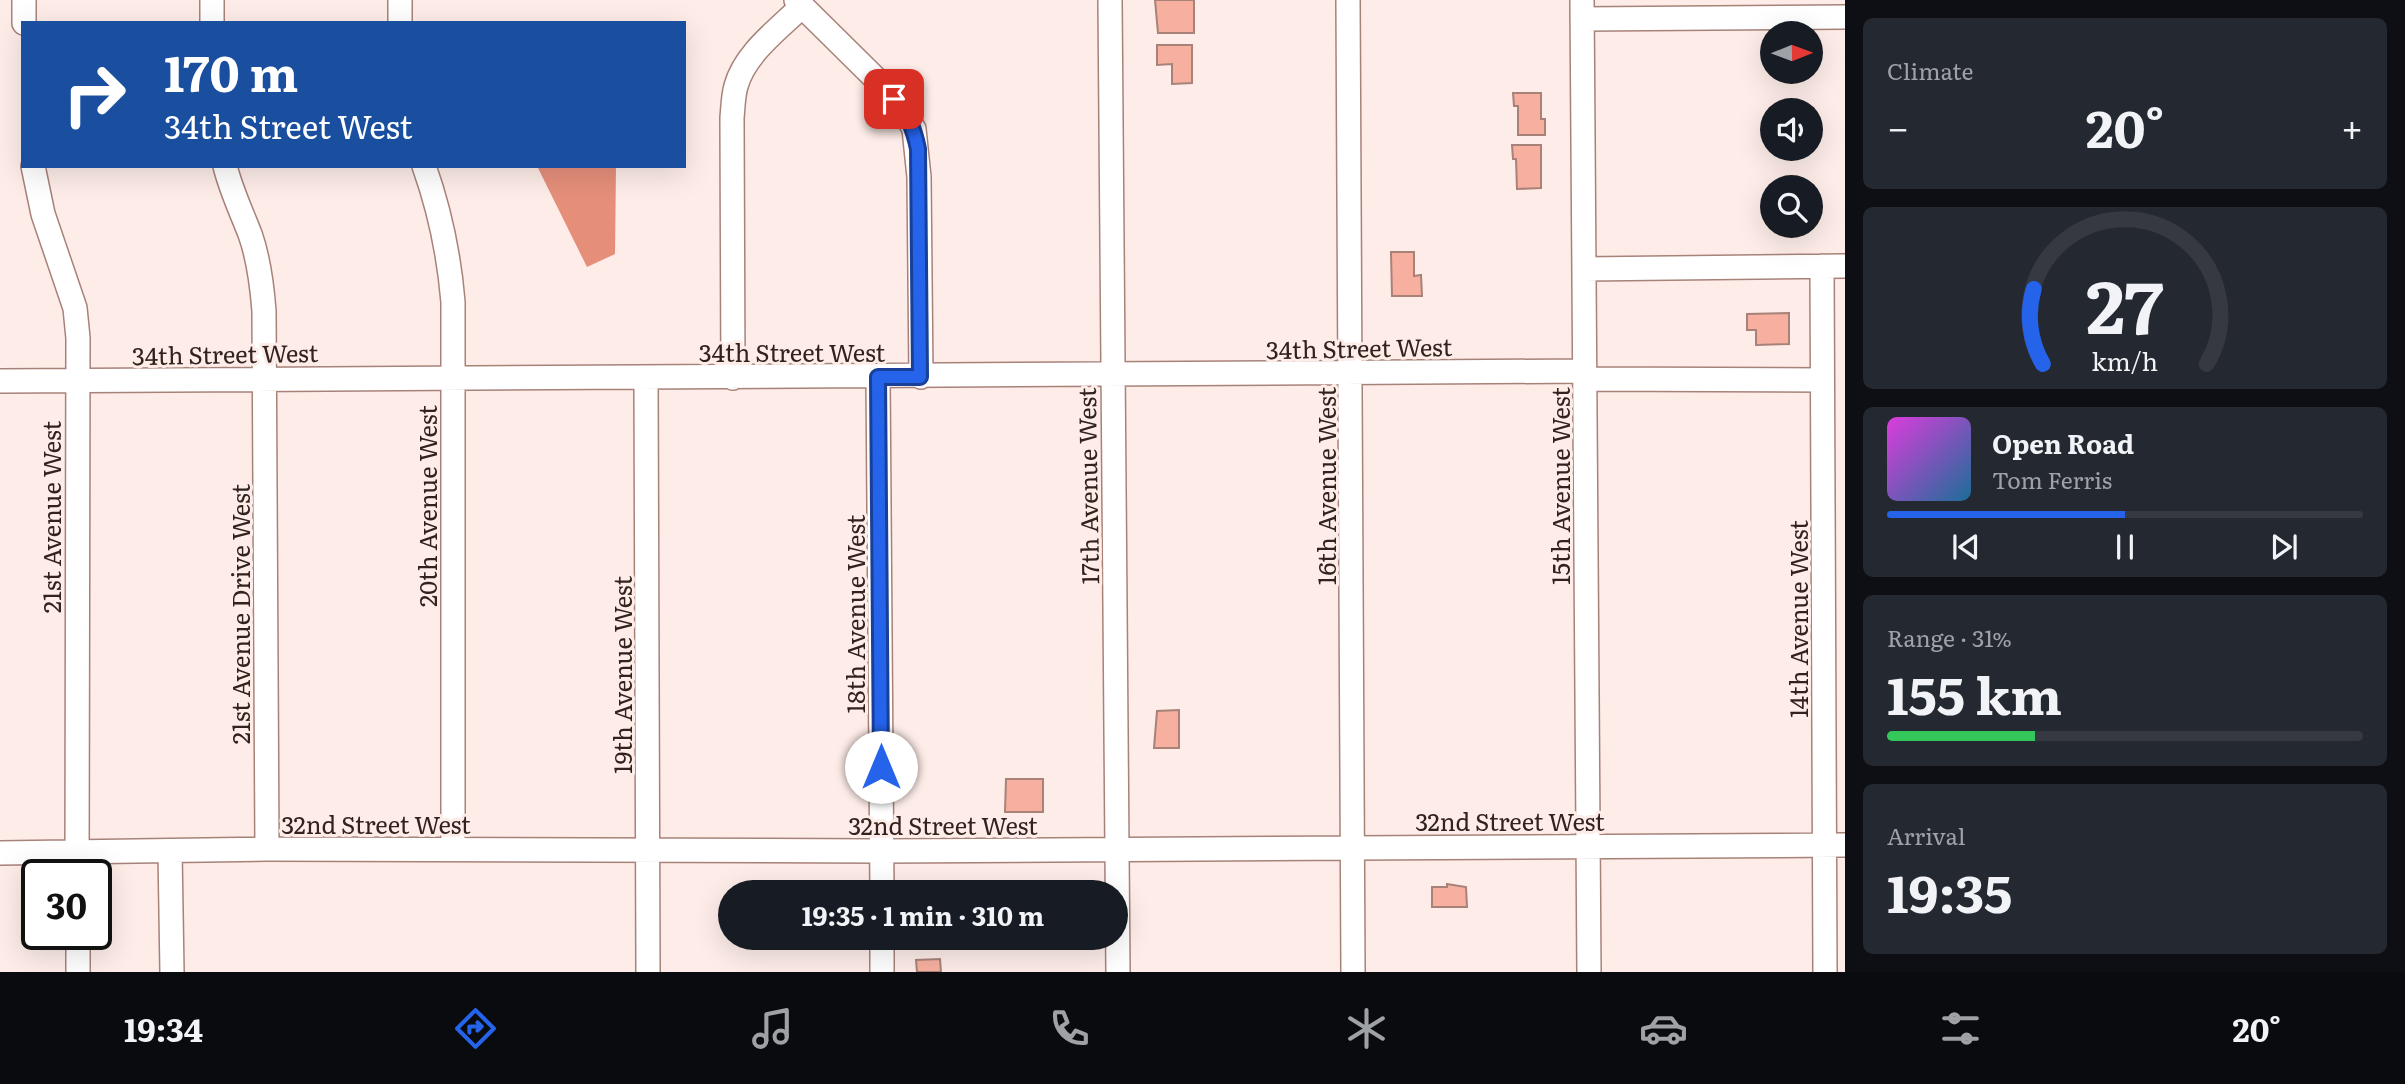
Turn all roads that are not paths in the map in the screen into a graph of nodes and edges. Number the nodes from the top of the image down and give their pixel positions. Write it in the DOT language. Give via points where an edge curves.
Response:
graph roads {
  1 [pos="24,0"];
  2 [pos="212,0"];
  3 [pos="400,0"];
  4 [pos="1110,0"];
  5 [pos="1348,0"];
  6 [pos="799,3"];
  7 [pos="1582,10"];
  8 [pos="1845,17"];
  9 [pos="24,21"];
  10 [pos="212,21"];
  11 [pos="400,21"];
  12 [pos="33,168"];
  13 [pos="226,168"];
  14 [pos="425,168"];
  15 [pos="1834,266"];
  16 [pos="1584,269"];
  17 [pos="1351,374"];
  18 [pos="1585,375"];
  19 [pos="1112,376"];
  20 [pos="878,377"];
  21 [pos="920,377"];
  22 [pos="264,378"];
  23 [pos="453,378"];
  24 [pos="646,378"];
  25 [pos="733,378"];
  26 [pos="1822,380"];
  27 [pos="76,381"];
  28 [pos="0,382"];
  29 [pos="1835,845"];
  30 [pos="1588,846"];
  31 [pos="1352,847"];
  32 [pos="1117,848"];
  33 [pos="267,849"];
  34 [pos="453,849"];
  35 [pos="647,850"];
  36 [pos="170,851"];
  37 [pos="882,851"];
  38 [pos="0,853"];
  39 [pos="42,859"];
  40 [pos="77,859"];
  41 [pos="112,859"];
  42 [pos="882,880"];
  43 [pos="78,950"];
  44 [pos="882,950"];
  45 [pos="78,972"];
  46 [pos="172,972"];
  47 [pos="648,972"];
  48 [pos="882,972"];
  49 [pos="1118,972"];
  50 [pos="1353,972"];
  51 [pos="1589,972"];
  52 [pos="1825,972"];
  1 -- 9 [label="street"];
  2 -- 10 [label="street"];
  3 -- 11 [label="street"];
  4 -- 19 [label="street, 17th Avenue West"];
  5 -- 17 [label="street, 16th Avenue West"];
  6 -- 21 [label="street" via="885,88 914,129 919,177"];
  6 -- 25 [label="street" via="743,69 734,89"];
  7 -- 8 [label="street"];
  7 -- 16 [label="street, 15th Avenue West"];
  12 -- 27 [label="street, 21st Avenue West" via="43,214 75,308"];
  13 -- 22 [label="street, 21st Avenue Drive West" via="261,277"];
  14 -- 23 [label="street, 20th Avenue West" via="439,209 450,272"];
  15 -- 16 [label="street"];
  15 -- 26 [label="street, 14th Avenue West"];
  16 -- 18 [label="street, 15th Avenue West"];
  17 -- 18 [label="street, 34th Street West"];
  17 -- 19 [label="street, 34th Street West"];
  17 -- 31 [label="street, 16th Avenue West"];
  18 -- 26 [label="street, 34th Street West"];
  18 -- 30 [label="street, 15th Avenue West"];
  19 -- 21 [label="street, 34th Street West"];
  19 -- 32 [label="street, 17th Avenue West"];
  20 -- 21 [label="street, 34th Street West"];
  20 -- 25 [label="street, 34th Street West"];
  20 -- 37 [label="street, 18th Avenue West"];
  22 -- 23 [label="street, 34th Street West"];
  22 -- 27 [label="street, 34th Street West"];
  22 -- 33 [label="street, 21st Avenue Drive West"];
  23 -- 24 [label="street, 34th Street West"];
  23 -- 34 [label="street, 20th Avenue West"];
  24 -- 25 [label="street, 34th Street West"];
  24 -- 35 [label="street, 19th Avenue West"];
  26 -- 29 [label="street, 14th Avenue West"];
  27 -- 28 [label="street, 34th Street West"];
  27 -- 40 [label="street, 21st Avenue West"];
  29 -- 30 [label="street, 32nd Street West"];
  29 -- 52 [label="street, 14th Avenue West"];
  30 -- 31 [label="street, 32nd Street West"];
  30 -- 51 [label="street, 15th Avenue West"];
  31 -- 32 [label="street, 32nd Street West"];
  31 -- 50 [label="street, 16th Avenue West"];
  32 -- 37 [label="street, 32nd Street West"];
  32 -- 49 [label="street, 17th Avenue West"];
  33 -- 34 [label="street, 32nd Street West"];
  33 -- 36 [label="street, 32nd Street West"];
  34 -- 35 [label="street, 32nd Street West"];
  35 -- 37 [label="street, 32nd Street West"];
  35 -- 47 [label="street, 19th Avenue West"];
  36 -- 41 [label="street, 32nd Street West"];
  36 -- 46 [label="street"];
  37 -- 42 [label="street, 18th Avenue West"];
  38 -- 39 [label="street, 32nd Street West"];
  43 -- 45 [label="street"];
  44 -- 48 [label="street"];
}
